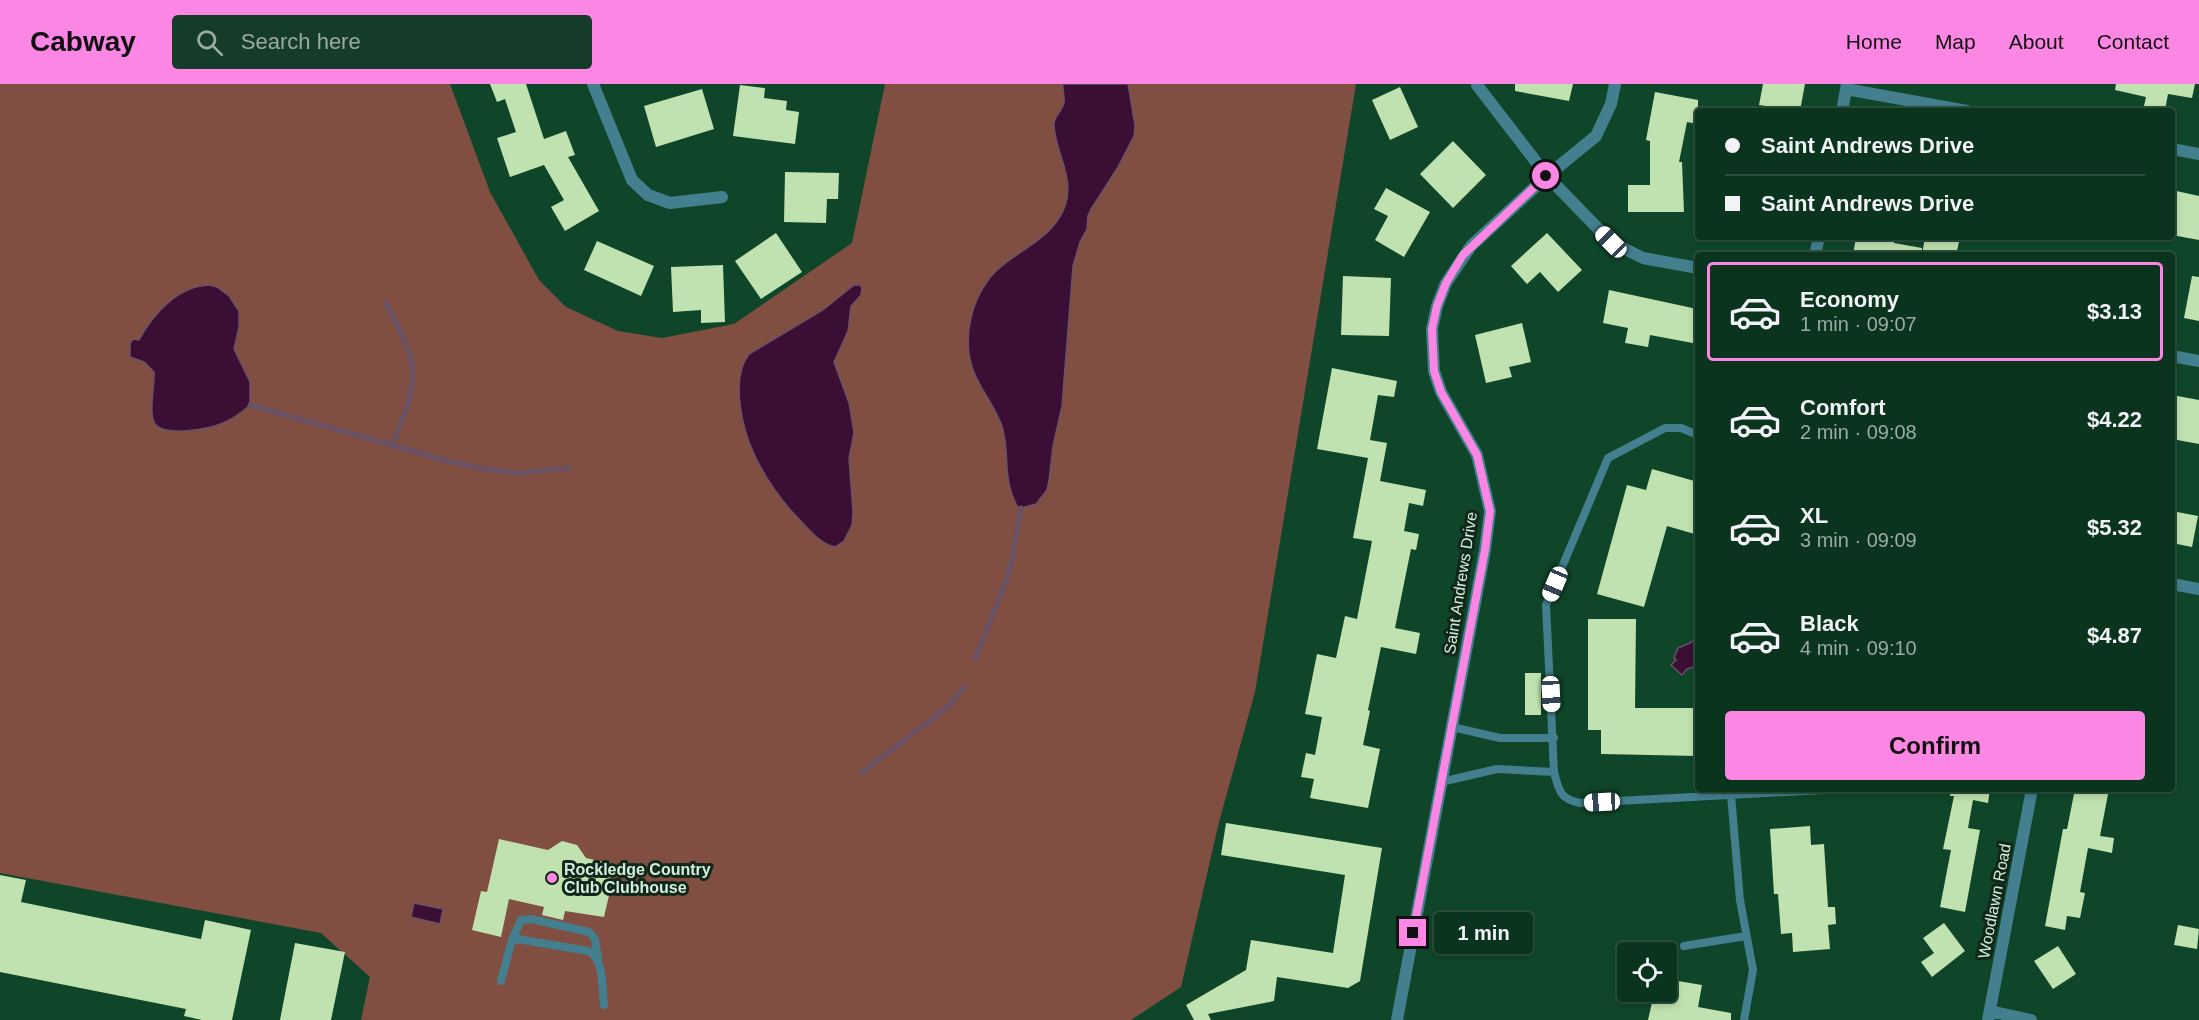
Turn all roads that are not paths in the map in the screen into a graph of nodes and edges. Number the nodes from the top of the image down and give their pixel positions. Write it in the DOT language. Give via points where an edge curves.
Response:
graph roads {
  1 [pos="593,84"];
  2 [pos="1615,84"];
  3 [pos="1477,85"];
  4 [pos="1846,86"];
  5 [pos="1842,108"];
  6 [pos="1952,108"];
  7 [pos="2175,150"];
  8 [pos="2199,154"];
  9 [pos="1546,176"];
  10 [pos="722,197"];
  11 [pos="1695,267"];
  12 [pos="2175,357"];
  13 [pos="2199,361"];
  14 [pos="1695,434"];
  15 [pos="2175,585"];
  16 [pos="2199,590"];
  17 [pos="1452,727"];
  18 [pos="1554,738"];
  19 [pos="1554,772"];
  20 [pos="1442,782"];
  21 [pos="1786,792"];
  22 [pos="2031,792"];
  23 [pos="1731,795"];
  24 [pos="1746,936"];
  25 [pos="511,943"];
  26 [pos="1684,946"];
  27 [pos="598,961"];
  28 [pos="501,981"];
  29 [pos="604,1005"];
  30 [pos="1989,1016"];
  31 [pos="1397,1020"];
  32 [pos="1744,1020"];
  33 [pos="2031,1020"];
  1 -- 10 [label="street" via="632,180 648,195 669,203"];
  2 -- 9 [label="street, Saint Andrews Drive" via="1611,104 1596,136"];
  3 -- 9 [label="street"];
  4 -- 5 [label="street"];
  4 -- 6 [label="street"];
  7 -- 8 [label="street"];
  9 -- 11 [label="street" via="1611,242 1643,258"];
  9 -- 17 [label="street, Saint Andrews Drive" via="1463,255 1446,283 1432,329 1434,371 1441,392 1477,455 1490,511"];
  12 -- 13 [label="street"];
  14 -- 18 [label="lane" via="1681,428 1665,428 1608,458 1546,605"];
  15 -- 16 [label="street"];
  17 -- 18 [label="lane" via="1500,738"];
  17 -- 20 [label="street, Saint Andrews Drive"];
  18 -- 19 [label="lane"];
  19 -- 20 [label="lane" via="1497,769"];
  19 -- 23 [label="lane" via="1560,793 1567,801 1580,803"];
  20 -- 31 [label="street, Saint Andrews Drive"];
  21 -- 23 [label="lane"];
  22 -- 30 [label="street, Woodlawn Road"];
  23 -- 24 [label="lane"];
  24 -- 26 [label="lane"];
  24 -- 32 [label="lane" via="1753,970"];
  25 -- 27 [label="lane" via="524,938 588,951"];
  25 -- 27 [label="lane" via="518,923 531,919 589,932 595,939"];
  25 -- 28 [label="lane"];
  27 -- 29 [label="lane"];
  30 -- 33 [label="street"];
}
